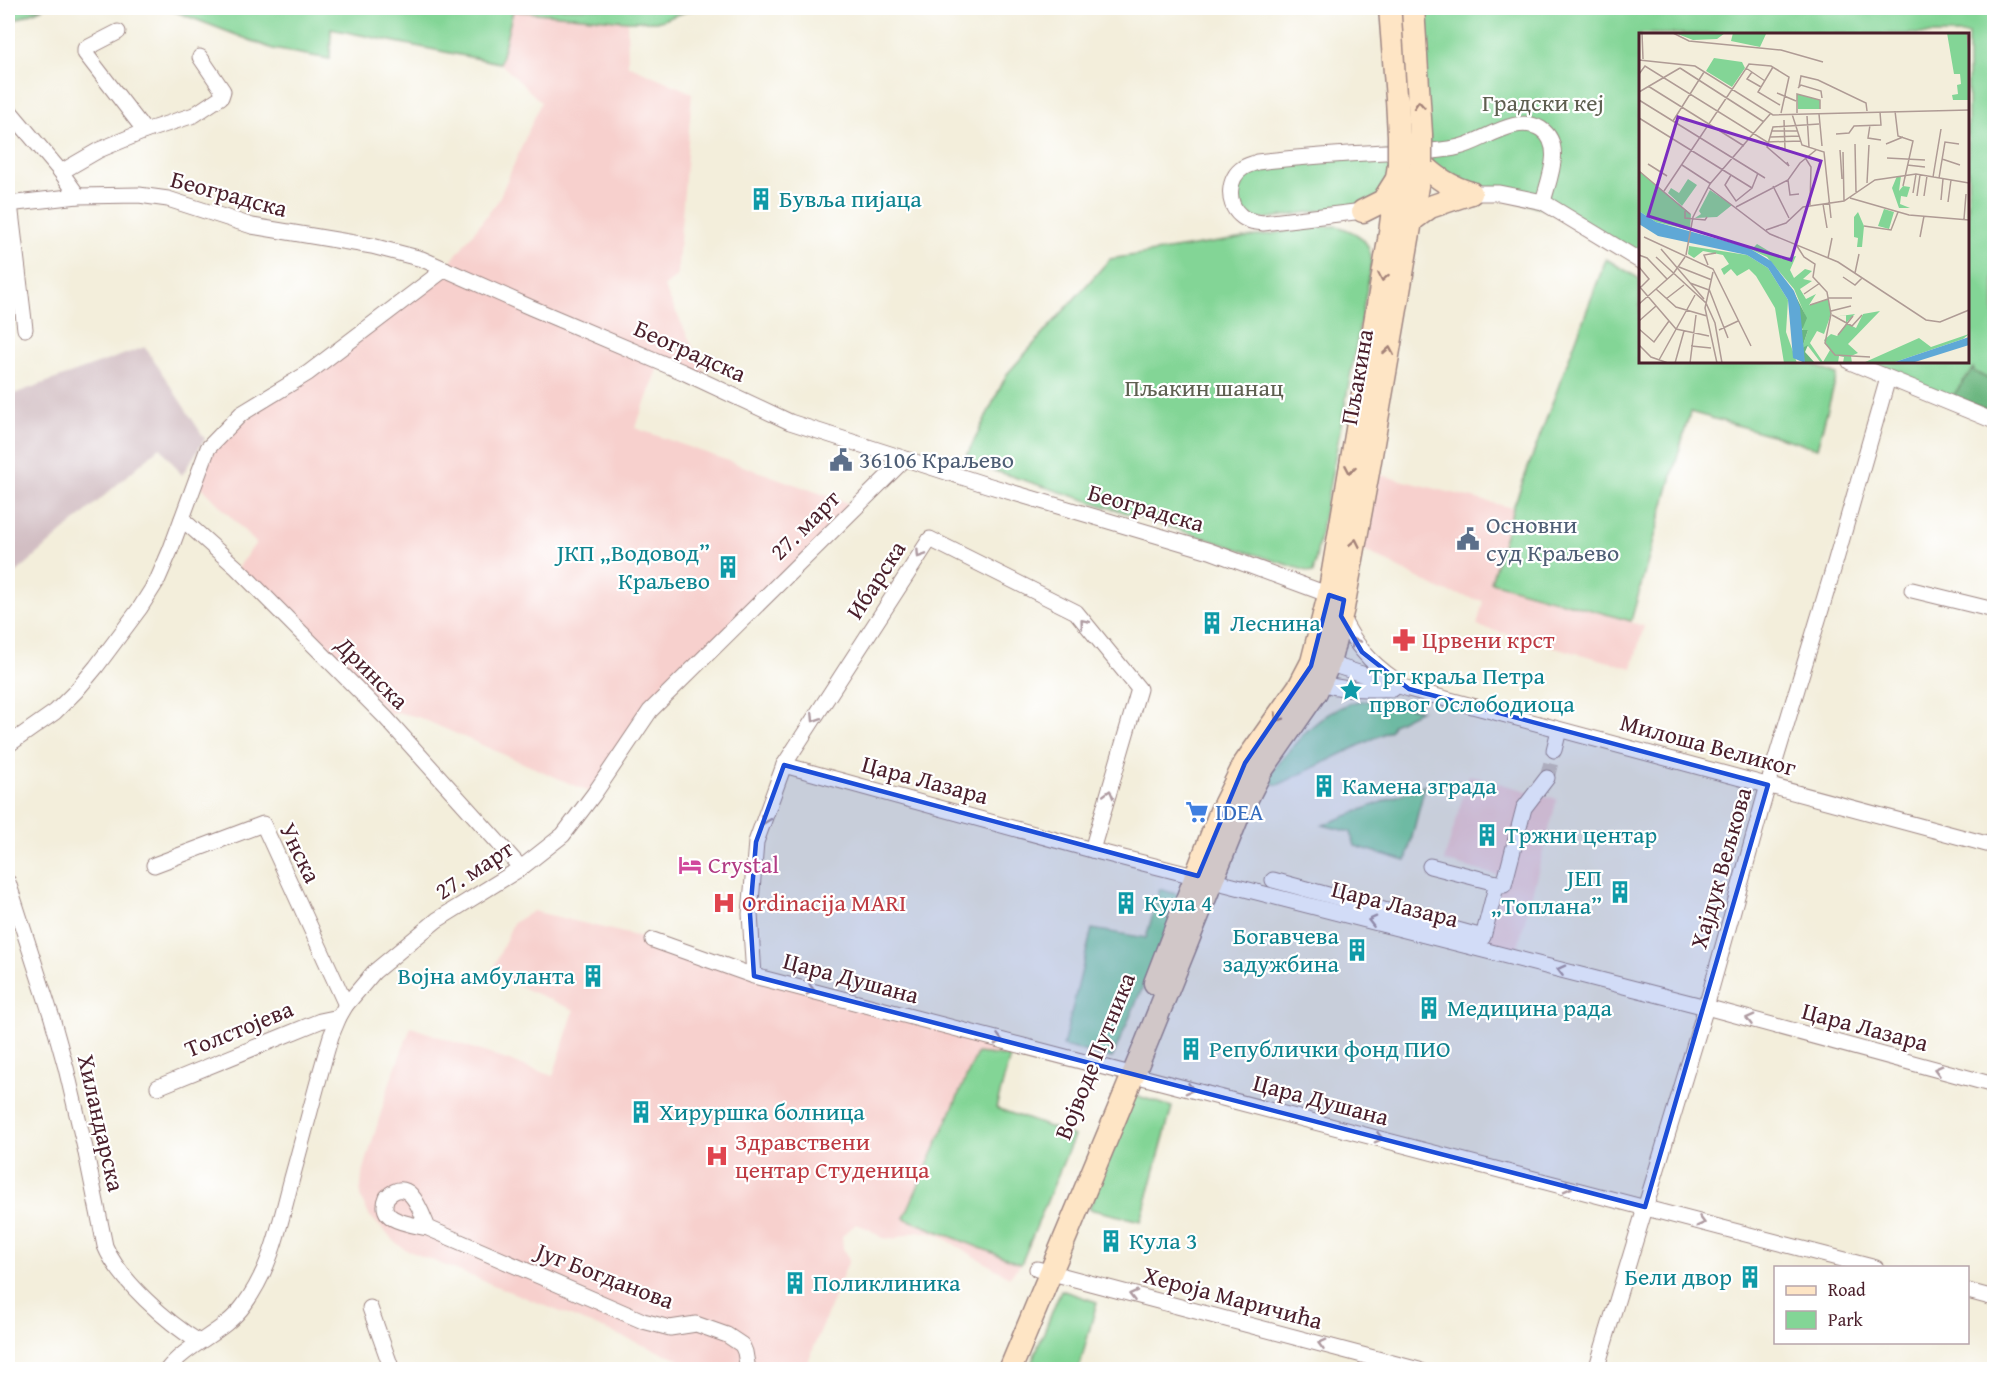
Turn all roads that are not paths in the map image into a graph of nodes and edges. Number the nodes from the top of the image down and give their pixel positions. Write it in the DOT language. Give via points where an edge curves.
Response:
graph roads {
  1 [pos="1390,8"];
  2 [pos="1413,8"];
  3 [pos="118,32"];
  4 [pos="200,57"];
  5 [pos="8,109"];
  6 [pos="145,131"];
  7 [pos="1406,168"];
  8 [pos="61,171"];
  9 [pos="1471,193"];
  10 [pos="78,196"];
  11 [pos="1543,202"];
  12 [pos="9,204"];
  13 [pos="1363,211"];
  14 [pos="1411,221"];
  15 [pos="1389,240"];
  16 [pos="1639,260"];
  17 [pos="445,269"];
  18 [pos="25,329"];
  19 [pos="1852,363"];
  20 [pos="1888,378"];
  21 [pos="1995,421"];
  22 [pos="905,459"];
  23 [pos="182,519"];
  24 [pos="1912,590"];
  25 [pos="1338,604"];
  26 [pos="1995,610"];
  27 [pos="1318,669"];
  28 [pos="1409,689"];
  29 [pos="1559,730"];
  30 [pos="8,745"];
  31 [pos="1554,750"];
  32 [pos="784,765"];
  33 [pos="1547,778"];
  34 [pos="1768,785"];
  35 [pos="1995,846"];
  36 [pos="1092,850"];
  37 [pos="154,865"];
  38 [pos="1430,866"];
  39 [pos="521,868"];
  40 [pos="1206,878"];
  41 [pos="1273,880"];
  42 [pos="8,882"];
  43 [pos="1497,883"];
  44 [pos="653,940"];
  45 [pos="754,976"];
  46 [pos="1706,1007"];
  47 [pos="342,1011"];
  48 [pos="1127,1072"];
  49 [pos="1995,1085"];
  50 [pos="158,1086"];
  51 [pos="1645,1207"];
  52 [pos="428,1228"];
  53 [pos="1868,1266"];
  54 [pos="1044,1271"];
  55 [pos="1969,1291"];
  56 [pos="1995,1298"];
  57 [pos="369,1308"];
  58 [pos="199,1342"];
  59 [pos="167,1370"];
  60 [pos="393,1370"];
  61 [pos="748,1370"];
  62 [pos="994,1370"];
  63 [pos="1010,1370"];
  64 [pos="1419,1370"];
  65 [pos="1596,1370"];
  1 -- 7 [label="main road, bridge" via="1399,135"];
  7 -- 2 [label="main road, one-way, bridge" via="1421,134"];
  3 -- 6 [label="street" via="85,49 85,53"];
  4 -- 6 [label="street" via="224,91 222,97 194,115"];
  5 -- 8 [label="street"];
  6 -- 8 [label="street"];
  7 -- 9 [label="main road"];
  7 -- 13 [label="main road" via="1383,201"];
  7 -- 14 [label="main road, Пљакина"];
  7 -- 15 [label="main road, Пљакина"];
  8 -- 10 [label="street"];
  9 -- 11 [label="street" via="1499,193"];
  9 -- 14 [label="main road" via="1430,207"];
  10 -- 12 [label="street, Београдска"];
  10 -- 17 [label="street, Београдска" via="139,195 168,200 252,226 372,246"];
  11 -- 13 [label="street" via="1553,153 1542,130 1530,125 1513,125 1468,144 1440,150 1257,162 1234,176 1230,190 1230,199 1240,215 1263,223"];
  11 -- 16 [label="street"];
  12 -- 18 [label="street, Београдска"];
  13 -- 15 [label="main road" via="1381,225"];
  25 -- 14 [label="main road, Пљакина, one-way" via="1368,472"];
  15 -- 25 [label="main road, Пљакина, one-way"];
  17 -- 22 [label="street, Београдска" via="790,422"];
  17 -- 23 [label="street" via="308,373 241,414 208,448"];
  19 -- 20 [label="street"];
  20 -- 21 [label="street"];
  20 -- 34 [label="street, Хајдук Вељкова"];
  22 -- 25 [label="street, Београдска" via="1210,551"];
  22 -- 39 [label="street, 27. март" via="650,711 563,835"];
  23 -- 30 [label="street" via="157,581 96,667 55,712"];
  23 -- 39 [label="street, Дринска" via="237,568 386,718"];
  24 -- 26 [label="street"];
  25 -- 27 [label="main road"];
  28 -- 25 [label="street, one-way" via="1377,668 1362,652"];
  27 -- 28 [label="street"];
  27 -- 28 [label="street" via="1342,687"];
  27 -- 40 [label="main road, Војводе Путника" via="1253,767 1238,816"];
  28 -- 29 [label="street, Милоша Великог"];
  29 -- 31 [label="street"];
  29 -- 34 [label="street, Милоша Великог"];
  32 -- 36 [label="street, Цара Лазара"];
  36 -- 32 [label="street, Ибарска, one-way" via="1139,689 1076,612 930,538"];
  32 -- 45 [label="street, Ибарска, one-way" via="756,842 750,914"];
  33 -- 43 [label="street" via="1524,808 1504,885"];
  34 -- 35 [label="street, Милоша Великог"];
  34 -- 46 [label="street, Хајдук Вељкова"];
  36 -- 40 [label="street, Цара Лазара"];
  37 -- 47 [label="street, Унска" via="263,824"];
  38 -- 43 [label="street"];
  39 -- 47 [label="street, 27. март" via="437,920 374,972"];
  46 -- 40 [label="street, Цара Лазара, one-way"];
  40 -- 48 [label="main road, Војводе Путника"];
  41 -- 43 [label="street, Цара Лазара" via="1483,937"];
  42 -- 58 [label="street, Хиландарска" via="55,1028 86,1148 105,1246 135,1290"];
  44 -- 45 [label="street, Цара Душана"];
  45 -- 48 [label="street, Цара Душана, one-way"];
  49 -- 46 [label="street, Цара Лазара, one-way"];
  46 -- 51 [label="street, Хајдук Вељкова"];
  47 -- 50 [label="street, Толстојева"];
  47 -- 58 [label="street, 27. март" via="331,1036 267,1267 243,1307 224,1326"];
  48 -- 51 [label="street, Цара Душана, one-way"];
  48 -- 54 [label="main road, Војводе Путника"];
  51 -- 53 [label="street, Цара Душана, one-way"];
  51 -- 65 [label="street, Хајдук Вељкова"];
  52 -- 61 [label="street, Југ Богданова" via="643,1321 670,1328 696,1324 727,1335 742,1345"];
  54 -- 62 [label="main road, Војводе Путника"];
  54 -- 63 [label="main road, Војводе Путника"];
  64 -- 54 [label="street, Хероја Маричића, one-way"];
  55 -- 56 [label="street"];
  57 -- 60 [label="street"];
  58 -- 59 [label="street, 27. март"];
}
